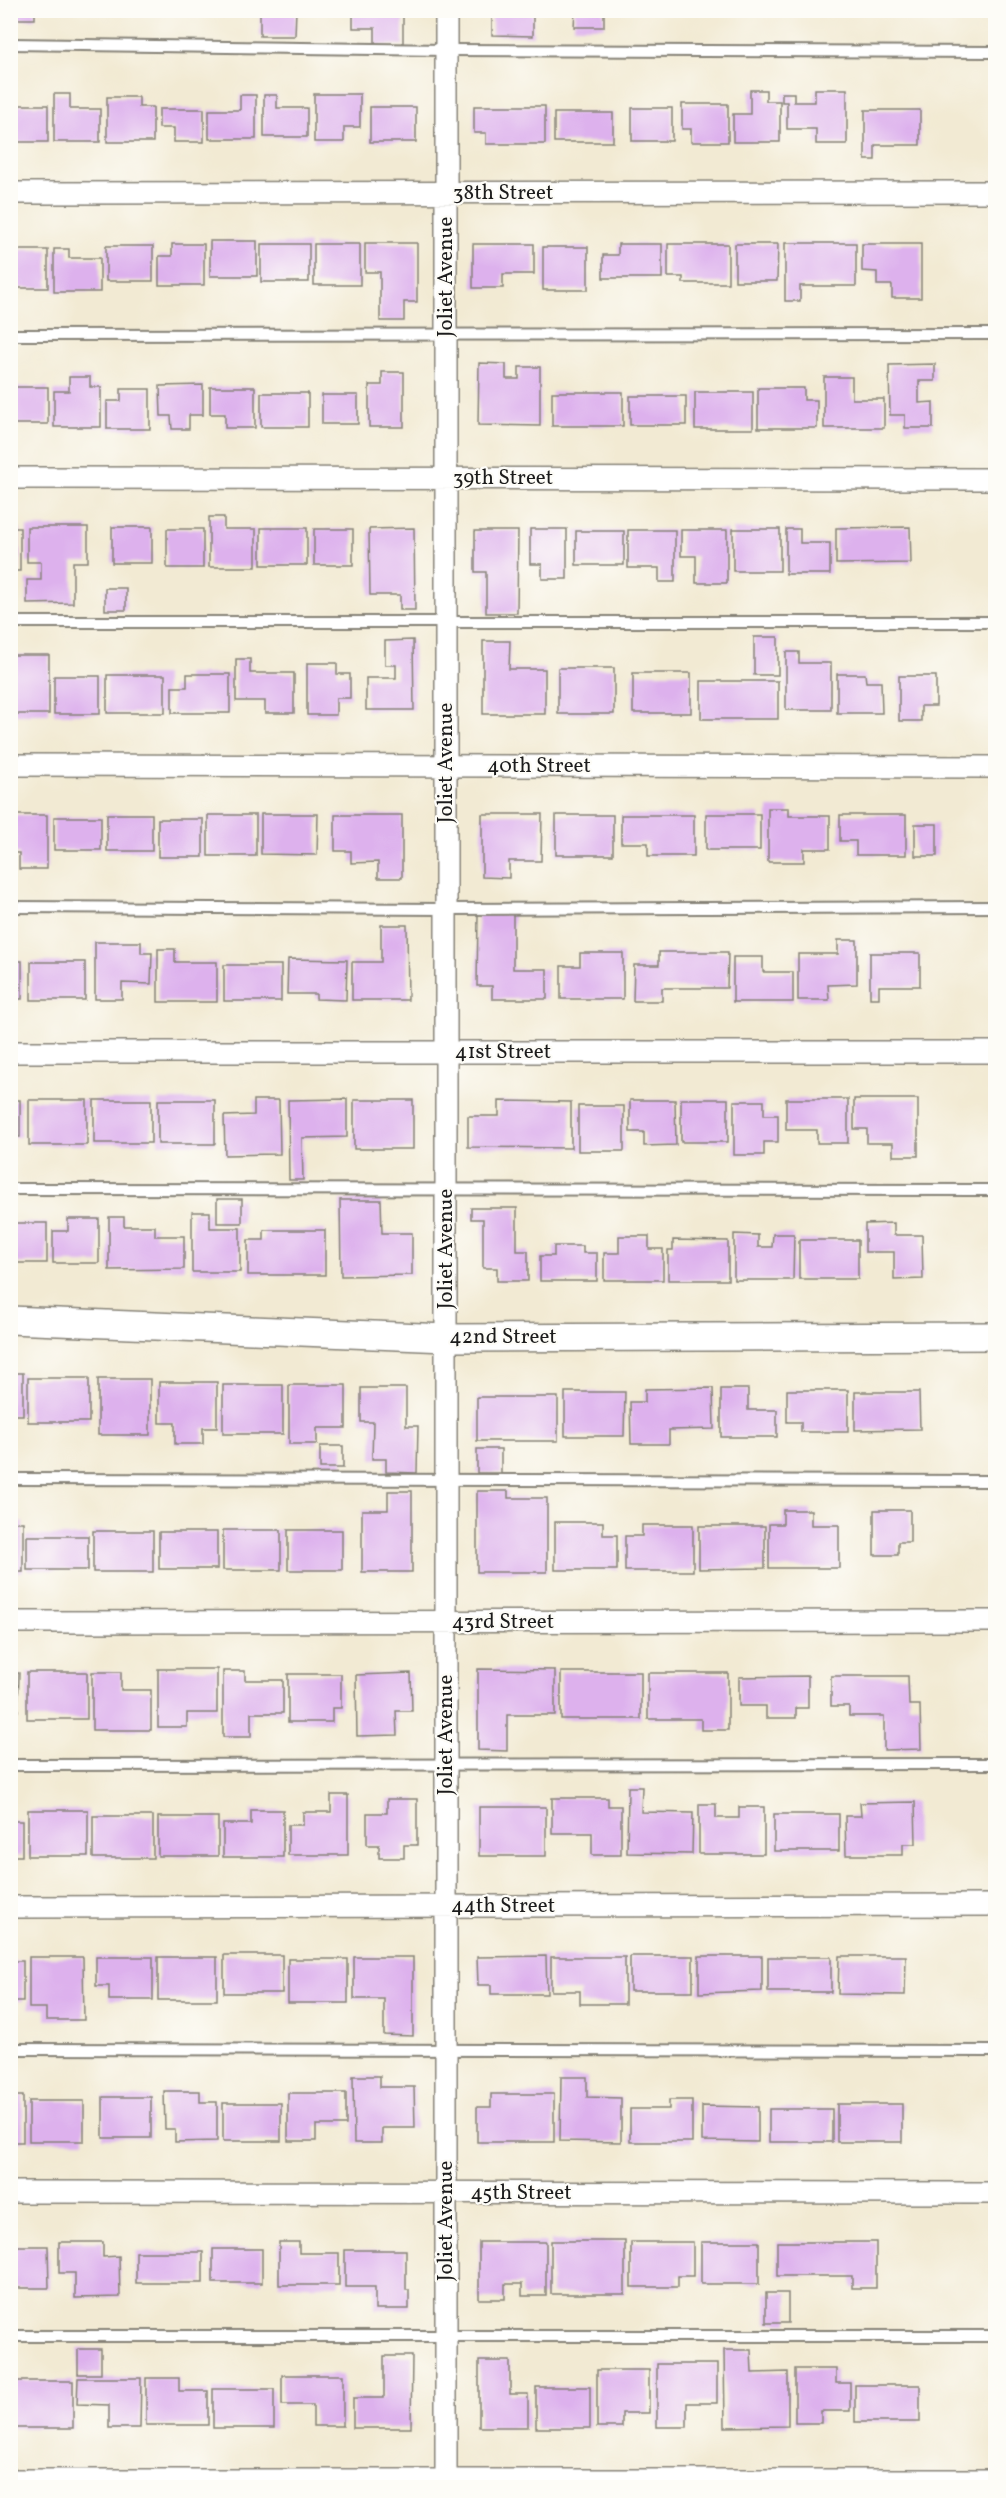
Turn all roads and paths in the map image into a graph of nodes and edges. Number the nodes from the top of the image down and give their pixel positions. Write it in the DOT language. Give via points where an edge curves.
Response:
graph roads {
  1 [pos="446,10"];
  2 [pos="10,44"];
  3 [pos="446,50"];
  4 [pos="996,52"];
  5 [pos="996,192"];
  6 [pos="10,193"];
  7 [pos="446,193"];
  8 [pos="996,334"];
  9 [pos="10,335"];
  10 [pos="446,336"];
  11 [pos="10,478"];
  12 [pos="446,478"];
  13 [pos="996,479"];
  14 [pos="446,621"];
  15 [pos="10,622"];
  16 [pos="996,622"];
  17 [pos="10,765"];
  18 [pos="446,766"];
  19 [pos="996,767"];
  20 [pos="10,906"];
  21 [pos="996,907"];
  22 [pos="446,909"];
  23 [pos="10,1052"];
  24 [pos="446,1052"];
  25 [pos="996,1052"];
  26 [pos="10,1189"];
  27 [pos="446,1190"];
  28 [pos="996,1190"];
  29 [pos="10,1320"];
  30 [pos="996,1336"];
  31 [pos="446,1338"];
  32 [pos="10,1479"];
  33 [pos="446,1479"];
  34 [pos="996,1481"];
  35 [pos="996,1621"];
  36 [pos="10,1622"];
  37 [pos="446,1622"];
  38 [pos="996,1764"];
  39 [pos="10,1765"];
  40 [pos="446,1766"];
  41 [pos="996,1905"];
  42 [pos="446,1906"];
  43 [pos="10,1907"];
  44 [pos="10,2049"];
  45 [pos="446,2049"];
  46 [pos="996,2051"];
  47 [pos="10,2192"];
  48 [pos="446,2193"];
  49 [pos="996,2193"];
  50 [pos="446,2335"];
  51 [pos="10,2336"];
  52 [pos="996,2336"];
  53 [pos="10,2480"];
  54 [pos="996,2480"];
  55 [pos="446,2483"];
  1 -- 3 [label="street, Joliet Avenue"];
  2 -- 3 [label="lane"];
  3 -- 4 [label="lane"];
  3 -- 7 [label="street, Joliet Avenue"];
  5 -- 7 [label="street, 38th Street"];
  6 -- 7 [label="street, 38th Street"];
  7 -- 10 [label="street, Joliet Avenue"];
  8 -- 10 [label="lane"];
  9 -- 10 [label="lane"];
  10 -- 12 [label="street, Joliet Avenue"];
  11 -- 12 [label="street, 39th Street"];
  12 -- 13 [label="street, 39th Street"];
  12 -- 14 [label="street, Joliet Avenue"];
  14 -- 15 [label="lane"];
  14 -- 16 [label="lane"];
  14 -- 18 [label="street, Joliet Avenue"];
  17 -- 18 [label="street, 40th Street"];
  18 -- 19 [label="street, 40th Street"];
  18 -- 22 [label="street, Joliet Avenue"];
  20 -- 22 [label="lane"];
  21 -- 22 [label="lane"];
  22 -- 24 [label="street, Joliet Avenue"];
  23 -- 24 [label="street, 41st Street"];
  24 -- 25 [label="street, 41st Street"];
  24 -- 27 [label="street, Joliet Avenue"];
  26 -- 27 [label="lane"];
  27 -- 28 [label="lane"];
  27 -- 31 [label="street, Joliet Avenue"];
  29 -- 31 [label="street, 42nd Street"];
  30 -- 31 [label="street, 42nd Street"];
  31 -- 33 [label="street, Joliet Avenue"];
  32 -- 33 [label="lane"];
  33 -- 34 [label="lane"];
  33 -- 37 [label="street, Joliet Avenue"];
  35 -- 37 [label="street, 43rd Street"];
  36 -- 37 [label="street, 43rd Street"];
  37 -- 40 [label="street, Joliet Avenue"];
  38 -- 40 [label="lane"];
  39 -- 40 [label="lane"];
  40 -- 42 [label="street, Joliet Avenue"];
  41 -- 42 [label="street, 44th Street"];
  42 -- 43 [label="street, 44th Street"];
  42 -- 45 [label="street, Joliet Avenue"];
  44 -- 45 [label="lane"];
  45 -- 46 [label="lane"];
  45 -- 48 [label="street, Joliet Avenue"];
  47 -- 48 [label="street, 45th Street"];
  48 -- 49 [label="street, 45th Street"];
  48 -- 50 [label="street, Joliet Avenue"];
  50 -- 51 [label="lane"];
  50 -- 52 [label="lane"];
  50 -- 55 [label="street, Joliet Avenue"];
  53 -- 55 [label="street"];
  54 -- 55 [label="street"];
}
